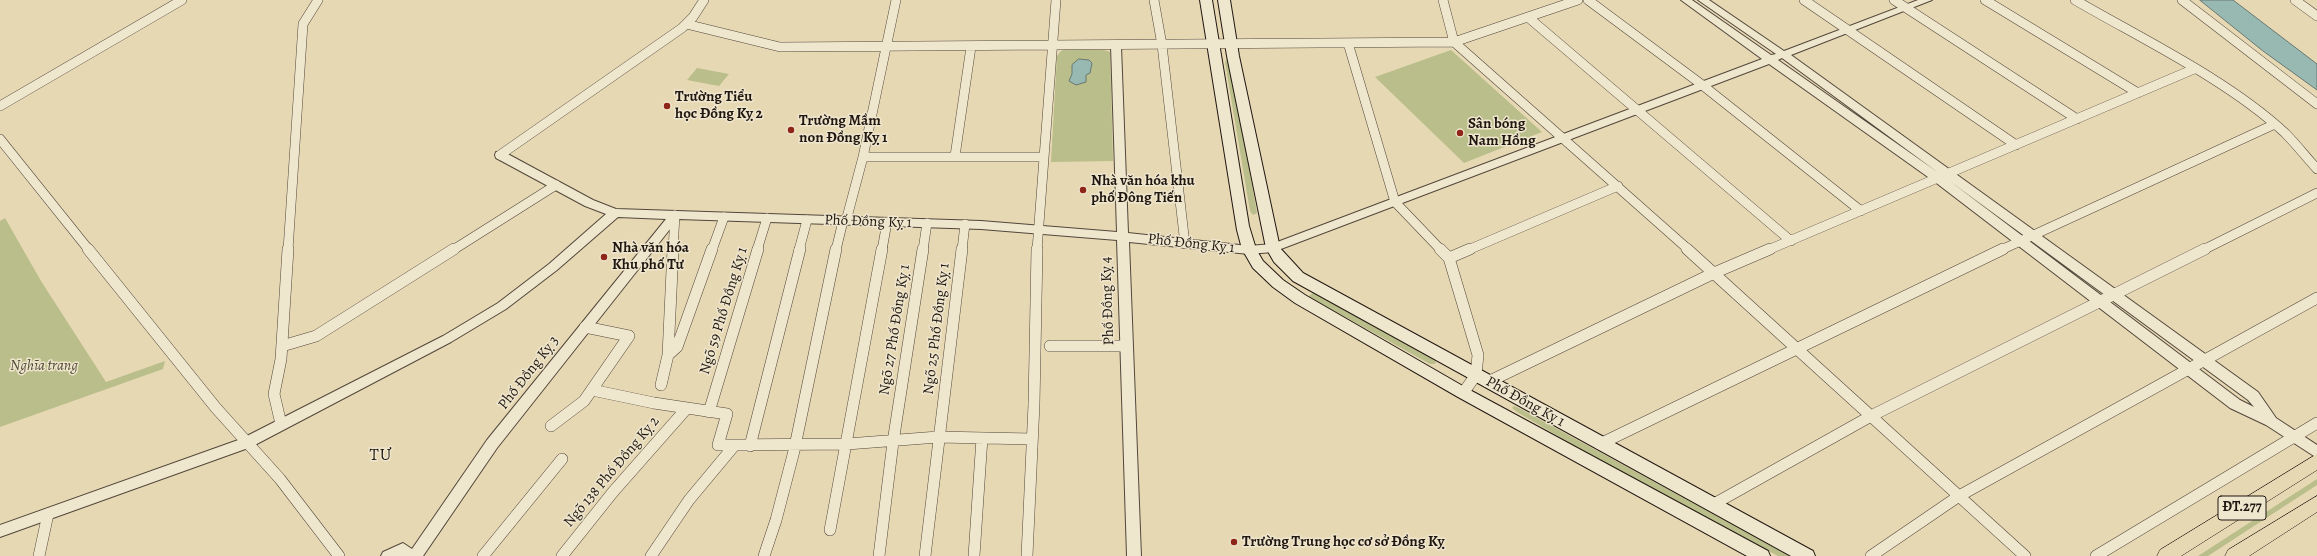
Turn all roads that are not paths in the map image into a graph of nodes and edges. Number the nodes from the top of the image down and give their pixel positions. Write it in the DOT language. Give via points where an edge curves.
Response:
graph roads {
  1 [pos="182,0"];
  2 [pos="318,0"];
  3 [pos="704,0"];
  4 [pos="896,0"];
  5 [pos="1056,0"];
  6 [pos="1154,0"];
  7 [pos="1206,0"];
  8 [pos="1224,0"];
  9 [pos="1443,0"];
  10 [pos="1578,0"];
  11 [pos="1588,0"];
  12 [pos="1686,0"];
  13 [pos="1703,0"];
  14 [pos="1804,0"];
  15 [pos="1894,0"];
  16 [pos="1926,0"];
  17 [pos="1985,0"];
  18 [pos="2075,0"];
  19 [pos="2182,0"];
  20 [pos="2295,0"];
  21 [pos="1906,8"];
  22 [pos="2317,16"];
  23 [pos="1529,18"];
  24 [pos="686,24"];
  25 [pos="1848,30"];
  26 [pos="1454,42"];
  27 [pos="1348,43"];
  28 [pos="1212,44"];
  29 [pos="1231,44"];
  30 [pos="1162,45"];
  31 [pos="1052,46"];
  32 [pos="1116,46"];
  33 [pos="886,47"];
  34 [pos="971,47"];
  35 [pos="1784,55"];
  36 [pos="1771,60"];
  37 [pos="2194,69"];
  38 [pos="1701,84"];
  39 [pos="2138,93"];
  40 [pos="2317,104"];
  41 [pos="0,106"];
  42 [pos="1636,109"];
  43 [pos="2077,119"];
  44 [pos="2275,124"];
  45 [pos="1561,138"];
  46 [pos="0,139"];
  47 [pos="2016,145"];
  48 [pos="500,155"];
  49 [pos="955,156"];
  50 [pos="863,157"];
  51 [pos="1042,157"];
  52 [pos="2317,169"];
  53 [pos="1944,176"];
  54 [pos="556,185"];
  55 [pos="1618,186"];
  56 [pos="2317,193"];
  57 [pos="1395,202"];
  58 [pos="1861,211"];
  59 [pos="615,213"];
  60 [pos="675,215"];
  61 [pos="724,217"];
  62 [pos="767,218"];
  63 [pos="807,220"];
  64 [pos="845,221"];
  65 [pos="887,222"];
  66 [pos="927,223"];
  67 [pos="965,224"];
  68 [pos="1037,229"];
  69 [pos="2032,235"];
  70 [pos="1124,237"];
  71 [pos="2021,240"];
  72 [pos="1791,241"];
  73 [pos="1185,244"];
  74 [pos="1273,248"];
  75 [pos="1249,250"];
  76 [pos="1449,258"];
  77 [pos="1714,273"];
  78 [pos="2114,295"];
  79 [pos="2317,298"];
  80 [pos="2102,301"];
  81 [pos="585,327"];
  82 [pos="282,346"];
  83 [pos="1050,346"];
  84 [pos="1126,346"];
  85 [pos="1796,348"];
  86 [pos="668,355"];
  87 [pos="2204,361"];
  88 [pos="2189,369"];
  89 [pos="1482,379"];
  90 [pos="661,385"];
  91 [pos="592,390"];
  92 [pos="1463,393"];
  93 [pos="686,408"];
  94 [pos="709,412"];
  95 [pos="1871,416"];
  96 [pos="2271,421"];
  97 [pos="2317,422"];
  98 [pos="281,424"];
  99 [pos="551,426"];
  100 [pos="2294,436"];
  101 [pos="938,437"];
  102 [pos="982,438"];
  103 [pos="1032,439"];
  104 [pos="893,442"];
  105 [pos="246,443"];
  106 [pos="847,444"];
  107 [pos="1600,444"];
  108 [pos="796,445"];
  109 [pos="734,446"];
  110 [pos="750,446"];
  111 [pos="2317,452"];
  112 [pos="562,459"];
  113 [pos="2317,461"];
  114 [pos="1959,496"];
  115 [pos="2317,503"];
  116 [pos="1714,504"];
  117 [pos="48,514"];
  118 [pos="830,530"];
  119 [pos="0,531"];
  120 [pos="39,556"];
  121 [pos="339,556"];
  122 [pos="388,556"];
  123 [pos="410,556"];
  124 [pos="415,556"];
  125 [pos="483,556"];
  126 [pos="562,556"];
  127 [pos="651,556"];
  128 [pos="764,556"];
  129 [pos="879,556"];
  130 [pos="925,556"];
  131 [pos="974,556"];
  132 [pos="1027,556"];
  133 [pos="1134,556"];
  134 [pos="1762,556"];
  135 [pos="1807,556"];
  136 [pos="1871,556"];
  137 [pos="2025,556"];
  138 [pos="2096,556"];
  139 [pos="2166,556"];
  140 [pos="2234,556"];
  1 -- 41 [label="street"];
  2 -- 82 [label="street" via="303,24"];
  3 -- 24 [label="street"];
  4 -- 33 [label="street"];
  5 -- 31 [label="street"];
  6 -- 30 [label="street"];
  7 -- 28 [label="main road"];
  8 -- 29 [label="main road"];
  9 -- 26 [label="street"];
  10 -- 23 [label="street"];
  11 -- 38 [label="street"];
  12 -- 36 [label="street"];
  13 -- 35 [label="street"];
  14 -- 25 [label="street"];
  15 -- 21 [label="street"];
  16 -- 21 [label="street"];
  17 -- 39 [label="street"];
  18 -- 37 [label="street"];
  19 -- 40 [label="street"];
  20 -- 22 [label="street"];
  21 -- 25 [label="street"];
  21 -- 43 [label="street"];
  23 -- 26 [label="street"];
  23 -- 42 [label="street"];
  24 -- 33 [label="street" via="780,47"];
  24 -- 48 [label="street"];
  25 -- 35 [label="street"];
  25 -- 47 [label="street"];
  26 -- 27 [label="street"];
  26 -- 45 [label="street"];
  27 -- 29 [label="street"];
  27 -- 57 [label="street"];
  28 -- 29 [label="street"];
  28 -- 30 [label="street"];
  28 -- 75 [label="main road" via="1240,218"];
  29 -- 74 [label="main road"];
  30 -- 32 [label="street"];
  30 -- 73 [label="street"];
  31 -- 32 [label="street"];
  31 -- 34 [label="street"];
  31 -- 51 [label="street"];
  32 -- 70 [label="street, Phố Đồng Kỵ 4"];
  33 -- 34 [label="street"];
  33 -- 50 [label="street"];
  34 -- 49 [label="street"];
  35 -- 36 [label="street"];
  35 -- 53 [label="street"];
  36 -- 38 [label="street"];
  36 -- 53 [label="street"];
  37 -- 39 [label="street"];
  37 -- 44 [label="street"];
  38 -- 42 [label="street"];
  38 -- 58 [label="street"];
  39 -- 43 [label="street"];
  42 -- 45 [label="street"];
  42 -- 72 [label="street"];
  43 -- 47 [label="street"];
  44 -- 52 [label="street"];
  44 -- 69 [label="street"];
  45 -- 55 [label="street"];
  45 -- 57 [label="street"];
  46 -- 105 [label="street"];
  47 -- 53 [label="street"];
  48 -- 54 [label="street, Phố Đồng Kỵ 1"];
  49 -- 50 [label="street"];
  49 -- 51 [label="street"];
  50 -- 64 [label="street"];
  51 -- 68 [label="street"];
  53 -- 58 [label="street"];
  53 -- 69 [label="street"];
  53 -- 71 [label="street"];
  54 -- 59 [label="street, Phố Đồng Kỵ 1" via="589,203"];
  54 -- 82 [label="street" via="316,336"];
  55 -- 76 [label="street"];
  55 -- 77 [label="street"];
  56 -- 78 [label="street"];
  57 -- 74 [label="street"];
  57 -- 76 [label="street"];
  58 -- 72 [label="street"];
  59 -- 60 [label="street, Phố Đồng Kỵ 1"];
  59 -- 98 [label="street" via="553,268 502,306 447,339"];
  60 -- 61 [label="street, Phố Đồng Kỵ 1"];
  60 -- 81 [label="street, Phố Đồng Kỵ 3"];
  60 -- 86 [label="street"];
  61 -- 62 [label="street, Phố Đồng Kỵ 1"];
  61 -- 86 [label="street" via="677,347"];
  62 -- 63 [label="street, Phố Đồng Kỵ 1"];
  62 -- 94 [label="street, Ngõ 59 Phố Đồng Kỵ 1"];
  63 -- 64 [label="street, Phố Đồng Kỵ 1"];
  63 -- 110 [label="street"];
  64 -- 65 [label="street, Phố Đồng Kỵ 1"];
  64 -- 108 [label="street" via="828,282"];
  65 -- 66 [label="street, Phố Đồng Kỵ 1"];
  65 -- 106 [label="street"];
  66 -- 67 [label="street, Phố Đồng Kỵ 1"];
  66 -- 104 [label="street, Ngõ 27 Phố Đồng Kỵ 1"];
  67 -- 68 [label="street, Phố Đồng Kỵ 1"];
  67 -- 101 [label="street, Ngõ 25 Phố Đồng Kỵ 1"];
  68 -- 70 [label="street, Phố Đồng Kỵ 1"];
  68 -- 103 [label="street"];
  69 -- 71 [label="street"];
  69 -- 78 [label="street"];
  70 -- 73 [label="street, Phố Đồng Kỵ 1"];
  70 -- 84 [label="street, Phố Đồng Kỵ 4" via="1122,248"];
  71 -- 80 [label="street"];
  71 -- 85 [label="street"];
  72 -- 77 [label="street"];
  73 -- 75 [label="street, Phố Đồng Kỵ 1"];
  74 -- 75 [label="street, Phố Đồng Kỵ 1"];
  74 -- 89 [label="main road, Phố Đồng Kỵ 1" via="1298,277"];
  75 -- 92 [label="main road, Phố Đồng Kỵ 1" via="1266,273 1286,290"];
  76 -- 89 [label="street" via="1478,355"];
  77 -- 85 [label="street"];
  77 -- 89 [label="street"];
  78 -- 80 [label="street"];
  78 -- 87 [label="street"];
  79 -- 87 [label="street"];
  80 -- 88 [label="street"];
  80 -- 95 [label="street"];
  81 -- 91 [label="street" via="629,336"];
  81 -- 124 [label="street, Phố Đồng Kỵ 3" via="492,444"];
  82 -- 98 [label="street" via="274,394"];
  83 -- 84 [label="street"];
  84 -- 133 [label="street, Phố Đồng Kỵ 4"];
  85 -- 95 [label="street"];
  85 -- 107 [label="street"];
  86 -- 90 [label="street"];
  87 -- 88 [label="street"];
  87 -- 96 [label="street" via="2253,396"];
  88 -- 96 [label="street" via="2234,404"];
  88 -- 114 [label="street"];
  89 -- 92 [label="street"];
  89 -- 107 [label="main road, Phố Đồng Kỵ 1"];
  91 -- 93 [label="street"];
  91 -- 99 [label="street" via="584,402"];
  92 -- 134 [label="main road, Phố Đồng Kỵ 1"];
  93 -- 94 [label="street"];
  93 -- 126 [label="street, Ngõ 138 Phố Đồng Kỵ 2" via="613,492"];
  94 -- 109 [label="street" via="727,414 718,445"];
  95 -- 114 [label="street"];
  95 -- 116 [label="street"];
  96 -- 100 [label="street"];
  97 -- 100 [label="street"];
  98 -- 105 [label="street"];
  100 -- 111 [label="street"];
  100 -- 138 [label="street"];
  101 -- 102 [label="street"];
  101 -- 104 [label="street"];
  101 -- 130 [label="street, Ngõ 25 Phố Đồng Kỵ 1"];
  102 -- 103 [label="street"];
  102 -- 131 [label="street"];
  103 -- 132 [label="street"];
  104 -- 106 [label="street"];
  104 -- 129 [label="street, Ngõ 27 Phố Đồng Kỵ 1"];
  105 -- 117 [label="street"];
  105 -- 121 [label="street" via="280,479"];
  106 -- 108 [label="street"];
  106 -- 118 [label="street"];
  107 -- 116 [label="main road, Phố Đồng Kỵ 1"];
  108 -- 110 [label="street"];
  108 -- 128 [label="street" via="771,539"];
  109 -- 110 [label="street"];
  109 -- 127 [label="street" via="689,500"];
  112 -- 125 [label="street"];
  113 -- 139 [label="main road, ĐT.277"];
  114 -- 136 [label="street"];
  114 -- 137 [label="street"];
  115 -- 140 [label="main road, ĐT.277"];
  116 -- 135 [label="main road, Phố Đồng Kỵ 1"];
  117 -- 119 [label="street"];
  117 -- 120 [label="street"];
  122 -- 123 [label="street" via="403,549"];
}
